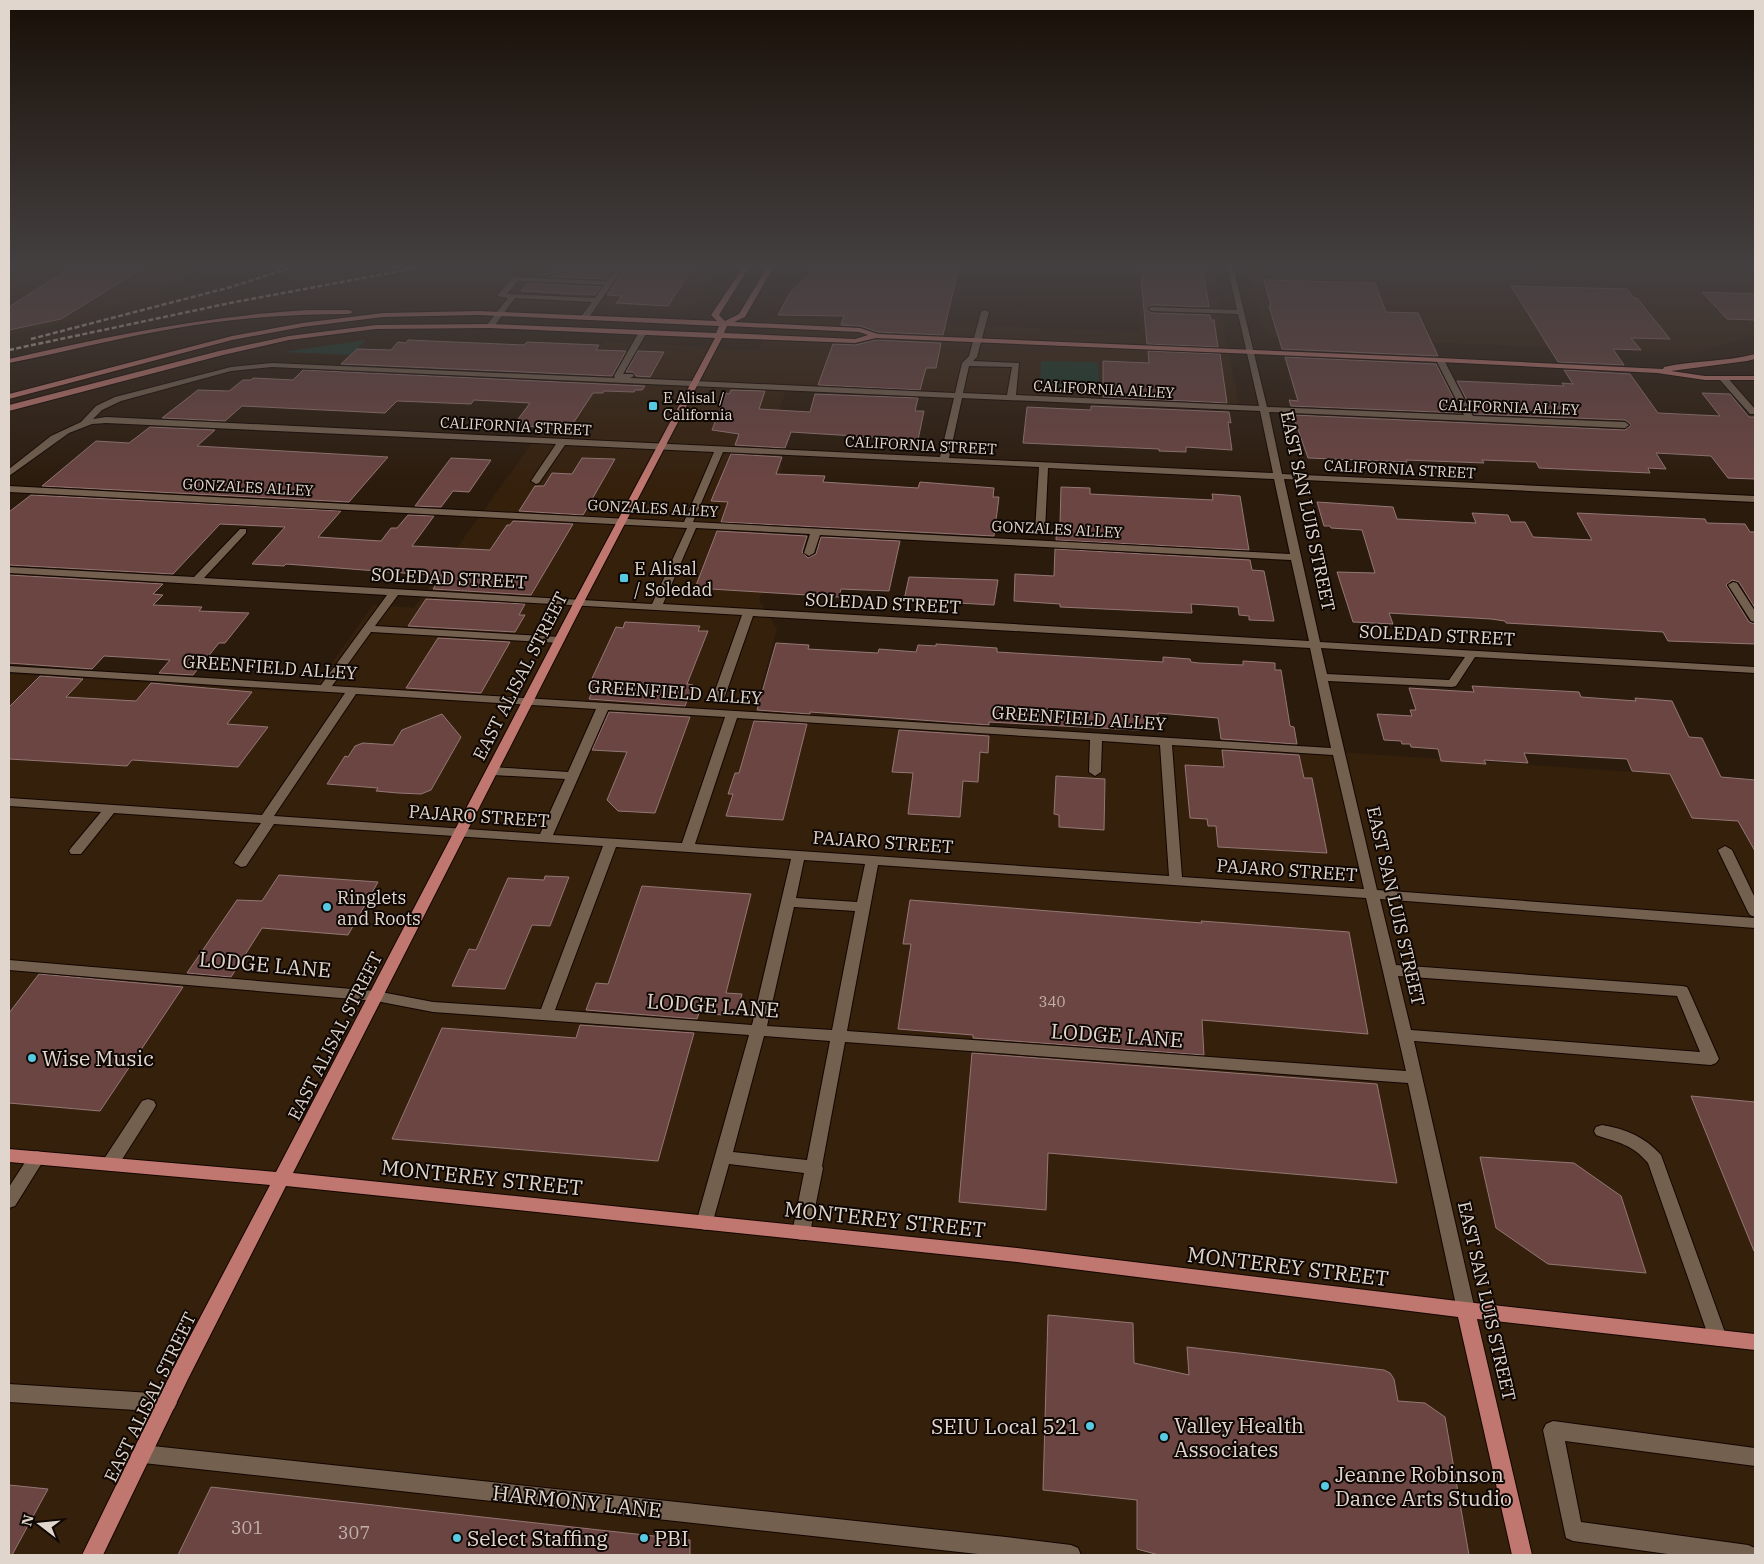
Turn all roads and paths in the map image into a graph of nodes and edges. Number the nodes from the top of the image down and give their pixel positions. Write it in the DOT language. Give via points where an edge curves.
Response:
graph roads {
  1 [pos="110,339"];
  2 [pos="228,339"];
  3 [pos="284,339"];
  4 [pos="639,339"];
  5 [pos="717,339"];
  6 [pos="809,339"];
  7 [pos="864,339"];
  8 [pos="952,339"];
  9 [pos="1247,339"];
  10 [pos="978,340"];
  11 [pos="1250,351"];
  12 [pos="1755,356"];
  13 [pos="1440,360"];
  14 [pos="9,361"];
  15 [pos="966,363"];
  16 [pos="1657,371"];
  17 [pos="1723,378"];
  18 [pos="1754,379"];
  19 [pos="695,382"];
  20 [pos="9,396"];
  21 [pos="959,396"];
  22 [pos="1011,398"];
  23 [pos="9,409"];
  24 [pos="1264,410"];
  25 [pos="1753,412"];
  26 [pos="1470,419"];
  27 [pos="85,422"];
  28 [pos="1625,425"];
  29 [pos="562,442"];
  30 [pos="663,446"];
  31 [pos="720,449"];
  32 [pos="944,460"];
  33 [pos="1044,465"];
  34 [pos="9,473"];
  35 [pos="1278,477"];
  36 [pos="536,481"];
  37 [pos="9,489"];
  38 [pos="1755,499"];
  39 [pos="622,522"];
  40 [pos="690,525"];
  41 [pos="243,530"];
  42 [pos="816,531"];
  43 [pos="1040,531"];
  44 [pos="809,553"];
  45 [pos="1295,557"];
  46 [pos="9,570"];
  47 [pos="196,581"];
  48 [pos="1733,585"];
  49 [pos="394,593"];
  50 [pos="579,602"];
  51 [pos="656,607"];
  52 [pos="749,612"];
  53 [pos="1755,619"];
  54 [pos="368,629"];
  55 [pos="560,640"];
  56 [pos="1315,646"];
  57 [pos="1472,654"];
  58 [pos="9,669"];
  59 [pos="1755,670"];
  60 [pos="1323,677"];
  61 [pos="326,688"];
  62 [pos="353,690"];
  63 [pos="718,699"];
  64 [pos="529,701"];
  65 [pos="604,705"];
  66 [pos="732,714"];
  67 [pos="1096,737"];
  68 [pos="1166,741"];
  69 [pos="1338,752"];
  70 [pos="493,771"];
  71 [pos="1095,772"];
  72 [pos="572,776"];
  73 [pos="9,802"];
  74 [pos="110,810"];
  75 [pos="267,821"];
  76 [pos="461,834"];
  77 [pos="544,839"];
  78 [pos="611,843"];
  79 [pos="687,848"];
  80 [pos="1725,850"];
  81 [pos="76,851"];
  82 [pos="798,856"];
  83 [pos="872,860"];
  84 [pos="241,863"];
  85 [pos="1176,881"];
  86 [pos="1371,894"];
  87 [pos="789,902"];
  88 [pos="864,907"];
  89 [pos="1755,912"];
  90 [pos="1755,923"];
  91 [pos="9,965"];
  92 [pos="1389,970"];
  93 [pos="376,996"];
  94 [pos="546,1015"];
  95 [pos="758,1030"];
  96 [pos="838,1035"];
  97 [pos="1405,1035"];
  98 [pos="1415,1078"];
  99 [pos="148,1105"];
  100 [pos="1602,1132"];
  101 [pos="9,1156"];
  102 [pos="723,1157"];
  103 [pos="37,1158"];
  104 [pos="110,1164"];
  105 [pos="815,1168"];
  106 [pos="283,1179"];
  107 [pos="9,1201"];
  108 [pos="704,1223"];
  109 [pos="801,1233"];
  110 [pos="1466,1310"];
  111 [pos="1718,1338"];
  112 [pos="1755,1342"];
  113 [pos="9,1393"];
  114 [pos="168,1403"];
  115 [pos="143,1454"];
  116 [pos="1755,1457"];
  117 [pos="92,1555"];
  118 [pos="1071,1555"];
  119 [pos="1522,1555"];
  120 [pos="1748,1555"];
  1 -- 14 [label="main road"];
  2 -- 20 [label="main road"];
  3 -- 23 [label="main road"];
  4 -- 19 [label="street" via="618,376"];
  5 -- 19 [label="main road, EAST ALISAL STREET"];
  6 -- 7 [label="main road"];
  8 -- 10 [label="main road"];
  9 -- 11 [label="street, EAST SAN LUIS STREET"];
  10 -- 11 [label="main road"];
  10 -- 15 [label="street" via="973,356"];
  11 -- 13 [label="main road"];
  11 -- 24 [label="street, EAST SAN LUIS STREET"];
  12 -- 16 [label="main road" via="1746,360"];
  13 -- 16 [label="main road"];
  13 -- 26 [label="street"];
  15 -- 21 [label="street"];
  15 -- 22 [label="street" via="1016,365"];
  16 -- 17 [label="main road"];
  17 -- 18 [label="main road"];
  17 -- 25 [label="street"];
  19 -- 21 [label="street, CALIFORNIA ALLEY"];
  19 -- 27 [label="street, CALIFORNIA ALLEY" via="253,366 118,399 99,408"];
  19 -- 30 [label="main road, EAST ALISAL STREET"];
  21 -- 22 [label="street, CALIFORNIA ALLEY"];
  21 -- 32 [label="street"];
  22 -- 24 [label="street, CALIFORNIA ALLEY"];
  24 -- 26 [label="street, CALIFORNIA ALLEY"];
  24 -- 35 [label="street, EAST SAN LUIS STREET"];
  26 -- 28 [label="street, CALIFORNIA ALLEY"];
  27 -- 29 [label="street, CALIFORNIA STREET" via="106,420"];
  27 -- 34 [label="street" via="62,432"];
  29 -- 30 [label="street, CALIFORNIA STREET"];
  29 -- 36 [label="street"];
  30 -- 31 [label="street, CALIFORNIA STREET"];
  30 -- 39 [label="main road, EAST ALISAL STREET"];
  31 -- 32 [label="street, CALIFORNIA STREET"];
  31 -- 40 [label="street"];
  32 -- 33 [label="street, CALIFORNIA STREET"];
  33 -- 35 [label="street, CALIFORNIA STREET"];
  33 -- 43 [label="street"];
  35 -- 38 [label="street, CALIFORNIA STREET"];
  35 -- 45 [label="street, EAST SAN LUIS STREET"];
  37 -- 39 [label="street, GONZALES ALLEY"];
  39 -- 40 [label="street, GONZALES ALLEY"];
  39 -- 50 [label="main road, EAST ALISAL STREET"];
  40 -- 42 [label="street, GONZALES ALLEY"];
  40 -- 51 [label="street"];
  41 -- 47 [label="street"];
  42 -- 44 [label="street"];
  42 -- 45 [label="street, GONZALES ALLEY"];
  45 -- 56 [label="street, EAST SAN LUIS STREET"];
  46 -- 47 [label="street, SOLEDAD STREET"];
  47 -- 49 [label="street, SOLEDAD STREET"];
  48 -- 53 [label="street"];
  49 -- 50 [label="street, SOLEDAD STREET"];
  49 -- 54 [label="street"];
  50 -- 51 [label="street, SOLEDAD STREET"];
  50 -- 55 [label="main road, EAST ALISAL STREET"];
  51 -- 52 [label="street, SOLEDAD STREET"];
  52 -- 56 [label="street, SOLEDAD STREET"];
  52 -- 63 [label="street"];
  54 -- 55 [label="street"];
  54 -- 61 [label="street"];
  55 -- 64 [label="main road, EAST ALISAL STREET"];
  56 -- 57 [label="street, SOLEDAD STREET"];
  56 -- 60 [label="street, EAST SAN LUIS STREET"];
  57 -- 59 [label="street, SOLEDAD STREET"];
  57 -- 60 [label="street" via="1452,684"];
  58 -- 61 [label="street, GREENFIELD ALLEY"];
  60 -- 69 [label="street, EAST SAN LUIS STREET"];
  61 -- 62 [label="street, GREENFIELD ALLEY"];
  62 -- 64 [label="street, GREENFIELD ALLEY"];
  62 -- 75 [label="street"];
  64 -- 65 [label="street, GREENFIELD ALLEY"];
  64 -- 70 [label="main road, EAST ALISAL STREET"];
  65 -- 66 [label="street, GREENFIELD ALLEY"];
  65 -- 72 [label="street"];
  66 -- 67 [label="street, GREENFIELD ALLEY"];
  66 -- 79 [label="street"];
  67 -- 68 [label="street, GREENFIELD ALLEY"];
  67 -- 71 [label="street"];
  68 -- 69 [label="street, GREENFIELD ALLEY"];
  68 -- 85 [label="street"];
  69 -- 86 [label="street, EAST SAN LUIS STREET"];
  70 -- 72 [label="street"];
  70 -- 76 [label="main road, EAST ALISAL STREET"];
  72 -- 77 [label="street"];
  73 -- 74 [label="street, PAJARO STREET"];
  74 -- 75 [label="street, PAJARO STREET"];
  74 -- 81 [label="street"];
  75 -- 76 [label="street, PAJARO STREET"];
  75 -- 84 [label="street"];
  76 -- 77 [label="street, PAJARO STREET"];
  76 -- 93 [label="main road, EAST ALISAL STREET"];
  77 -- 78 [label="street, PAJARO STREET"];
  78 -- 79 [label="street, PAJARO STREET"];
  78 -- 94 [label="street"];
  79 -- 82 [label="street, PAJARO STREET"];
  80 -- 89 [label="street"];
  82 -- 83 [label="street, PAJARO STREET"];
  82 -- 87 [label="street"];
  83 -- 85 [label="street, PAJARO STREET"];
  83 -- 88 [label="street"];
  85 -- 86 [label="street, PAJARO STREET"];
  86 -- 90 [label="street, PAJARO STREET"];
  86 -- 92 [label="street, EAST SAN LUIS STREET"];
  87 -- 88 [label="street"];
  87 -- 95 [label="street"];
  88 -- 96 [label="street"];
  91 -- 93 [label="street, LODGE LANE"];
  92 -- 97 [label="street, EAST SAN LUIS STREET"];
  92 -- 97 [label="street" via="1682,991 1711,1059"];
  93 -- 94 [label="street, LODGE LANE" via="433,1007"];
  93 -- 106 [label="main road, EAST ALISAL STREET"];
  94 -- 95 [label="street, LODGE LANE"];
  95 -- 96 [label="street, LODGE LANE"];
  95 -- 102 [label="street"];
  96 -- 98 [label="street, LODGE LANE"];
  96 -- 105 [label="street"];
  97 -- 98 [label="street, EAST SAN LUIS STREET"];
  98 -- 110 [label="street, EAST SAN LUIS STREET"];
  99 -- 104 [label="street"];
  100 -- 111 [label="street" via="1619,1133 1634,1140 1655,1160"];
  101 -- 103 [label="main road, MONTEREY STREET"];
  102 -- 105 [label="street"];
  102 -- 108 [label="street"];
  103 -- 104 [label="main road, MONTEREY STREET"];
  103 -- 107 [label="street"];
  104 -- 106 [label="main road, MONTEREY STREET"];
  105 -- 109 [label="street"];
  106 -- 108 [label="main road, MONTEREY STREET"];
  106 -- 114 [label="main road, EAST ALISAL STREET"];
  108 -- 109 [label="main road, MONTEREY STREET"];
  109 -- 110 [label="main road, MONTEREY STREET" via="1027,1256"];
  110 -- 111 [label="main road, MONTEREY STREET"];
  110 -- 119 [label="main road, EAST SAN LUIS STREET"];
  111 -- 112 [label="main road, MONTEREY STREET"];
  113 -- 114 [label="street"];
  114 -- 115 [label="main road, EAST ALISAL STREET"];
  115 -- 117 [label="main road, EAST ALISAL STREET"];
  115 -- 118 [label="street, HARMONY LANE"];
  116 -- 120 [label="street" via="1553,1430 1573,1530"];
}
